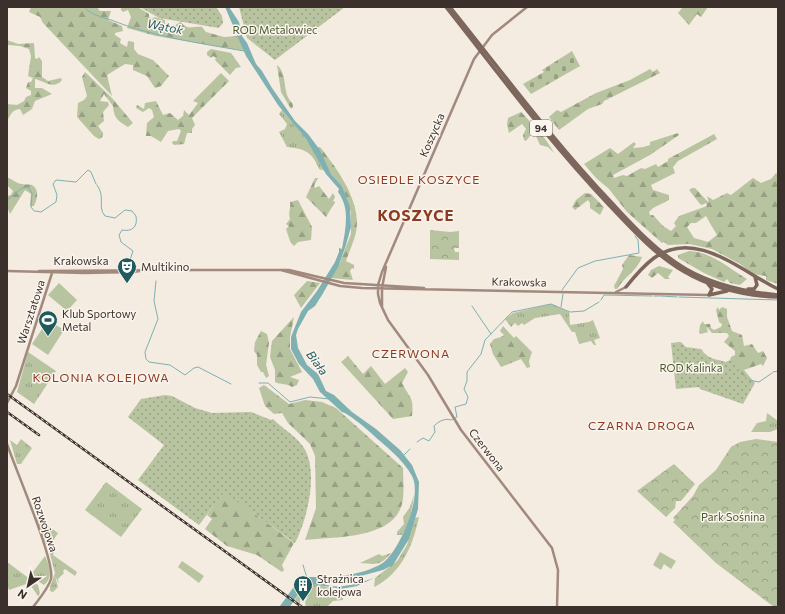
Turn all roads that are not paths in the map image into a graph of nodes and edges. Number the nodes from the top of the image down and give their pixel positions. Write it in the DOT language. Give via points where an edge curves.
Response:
graph roads {
  1 [pos="446,7"];
  2 [pos="450,7"];
  3 [pos="527,7"];
  4 [pos="386,263"];
  5 [pos="146,270"];
  6 [pos="7,271"];
  7 [pos="39,271"];
  8 [pos="52,273"];
  9 [pos="754,276"];
  10 [pos="703,282"];
  11 [pos="378,286"];
  12 [pos="382,286"];
  13 [pos="626,287"];
  14 [pos="730,287"];
  15 [pos="778,289"];
  16 [pos="734,291"];
  17 [pos="611,293"];
  18 [pos="618,294"];
  19 [pos="632,294"];
  20 [pos="709,295"];
  21 [pos="778,296"];
  22 [pos="382,308"];
  23 [pos="8,402"];
  24 [pos="7,444"];
  25 [pos="8,449"];
  26 [pos="32,607"];
  27 [pos="557,607"];
  1 -- 10 [label="main road, 94" via="546,134 594,189 656,253"];
  2 -- 14 [label="main road, 94" via="566,152 646,238 668,258 686,269"];
  3 -- 4 [label="street, Koszycka" via="488,39 474,59"];
  4 -- 11 [label="street, Koszycka"];
  4 -- 12 [label="street, Koszycka"];
  5 -- 7 [label="street, Krakowska"];
  5 -- 8 [label="street, Krakowska"];
  5 -- 11 [label="street, Krakowska" via="281,270 334,283"];
  6 -- 7 [label="street, Krakowska"];
  7 -- 8 [label="street, Krakowska"];
  8 -- 23 [label="street, Warsztatowa" via="16,386"];
  9 -- 13 [label="main road" via="703,250 690,247 671,250 652,259"];
  9 -- 14 [label="main road" via="757,285 754,289"];
  9 -- 15 [label="main road"];
  10 -- 16 [label="main road, 94"];
  10 -- 20 [label="main road" via="712,288"];
  11 -- 12 [label="street, Krakowska"];
  11 -- 22 [label="street, Czerwona"];
  12 -- 17 [label="street, Krakowska"];
  12 -- 22 [label="street, Czerwona"];
  13 -- 17 [label="street, Krakowska"];
  13 -- 18 [label="street"];
  13 -- 19 [label="street" via="626,292"];
  14 -- 21 [label="main road, 94"];
  16 -- 20 [label="main road"];
  16 -- 21 [label="main road, 94"];
  17 -- 18 [label="street, Krakowska"];
  18 -- 19 [label="street, Krakowska"];
  19 -- 20 [label="street, Krakowska"];
  22 -- 27 [label="street, Czerwona" via="453,417 552,548 558,570"];
  24 -- 25 [label="street, Rozwojowa"];
  25 -- 26 [label="street, Rozwojowa" via="32,511 51,572 48,585"];
}
